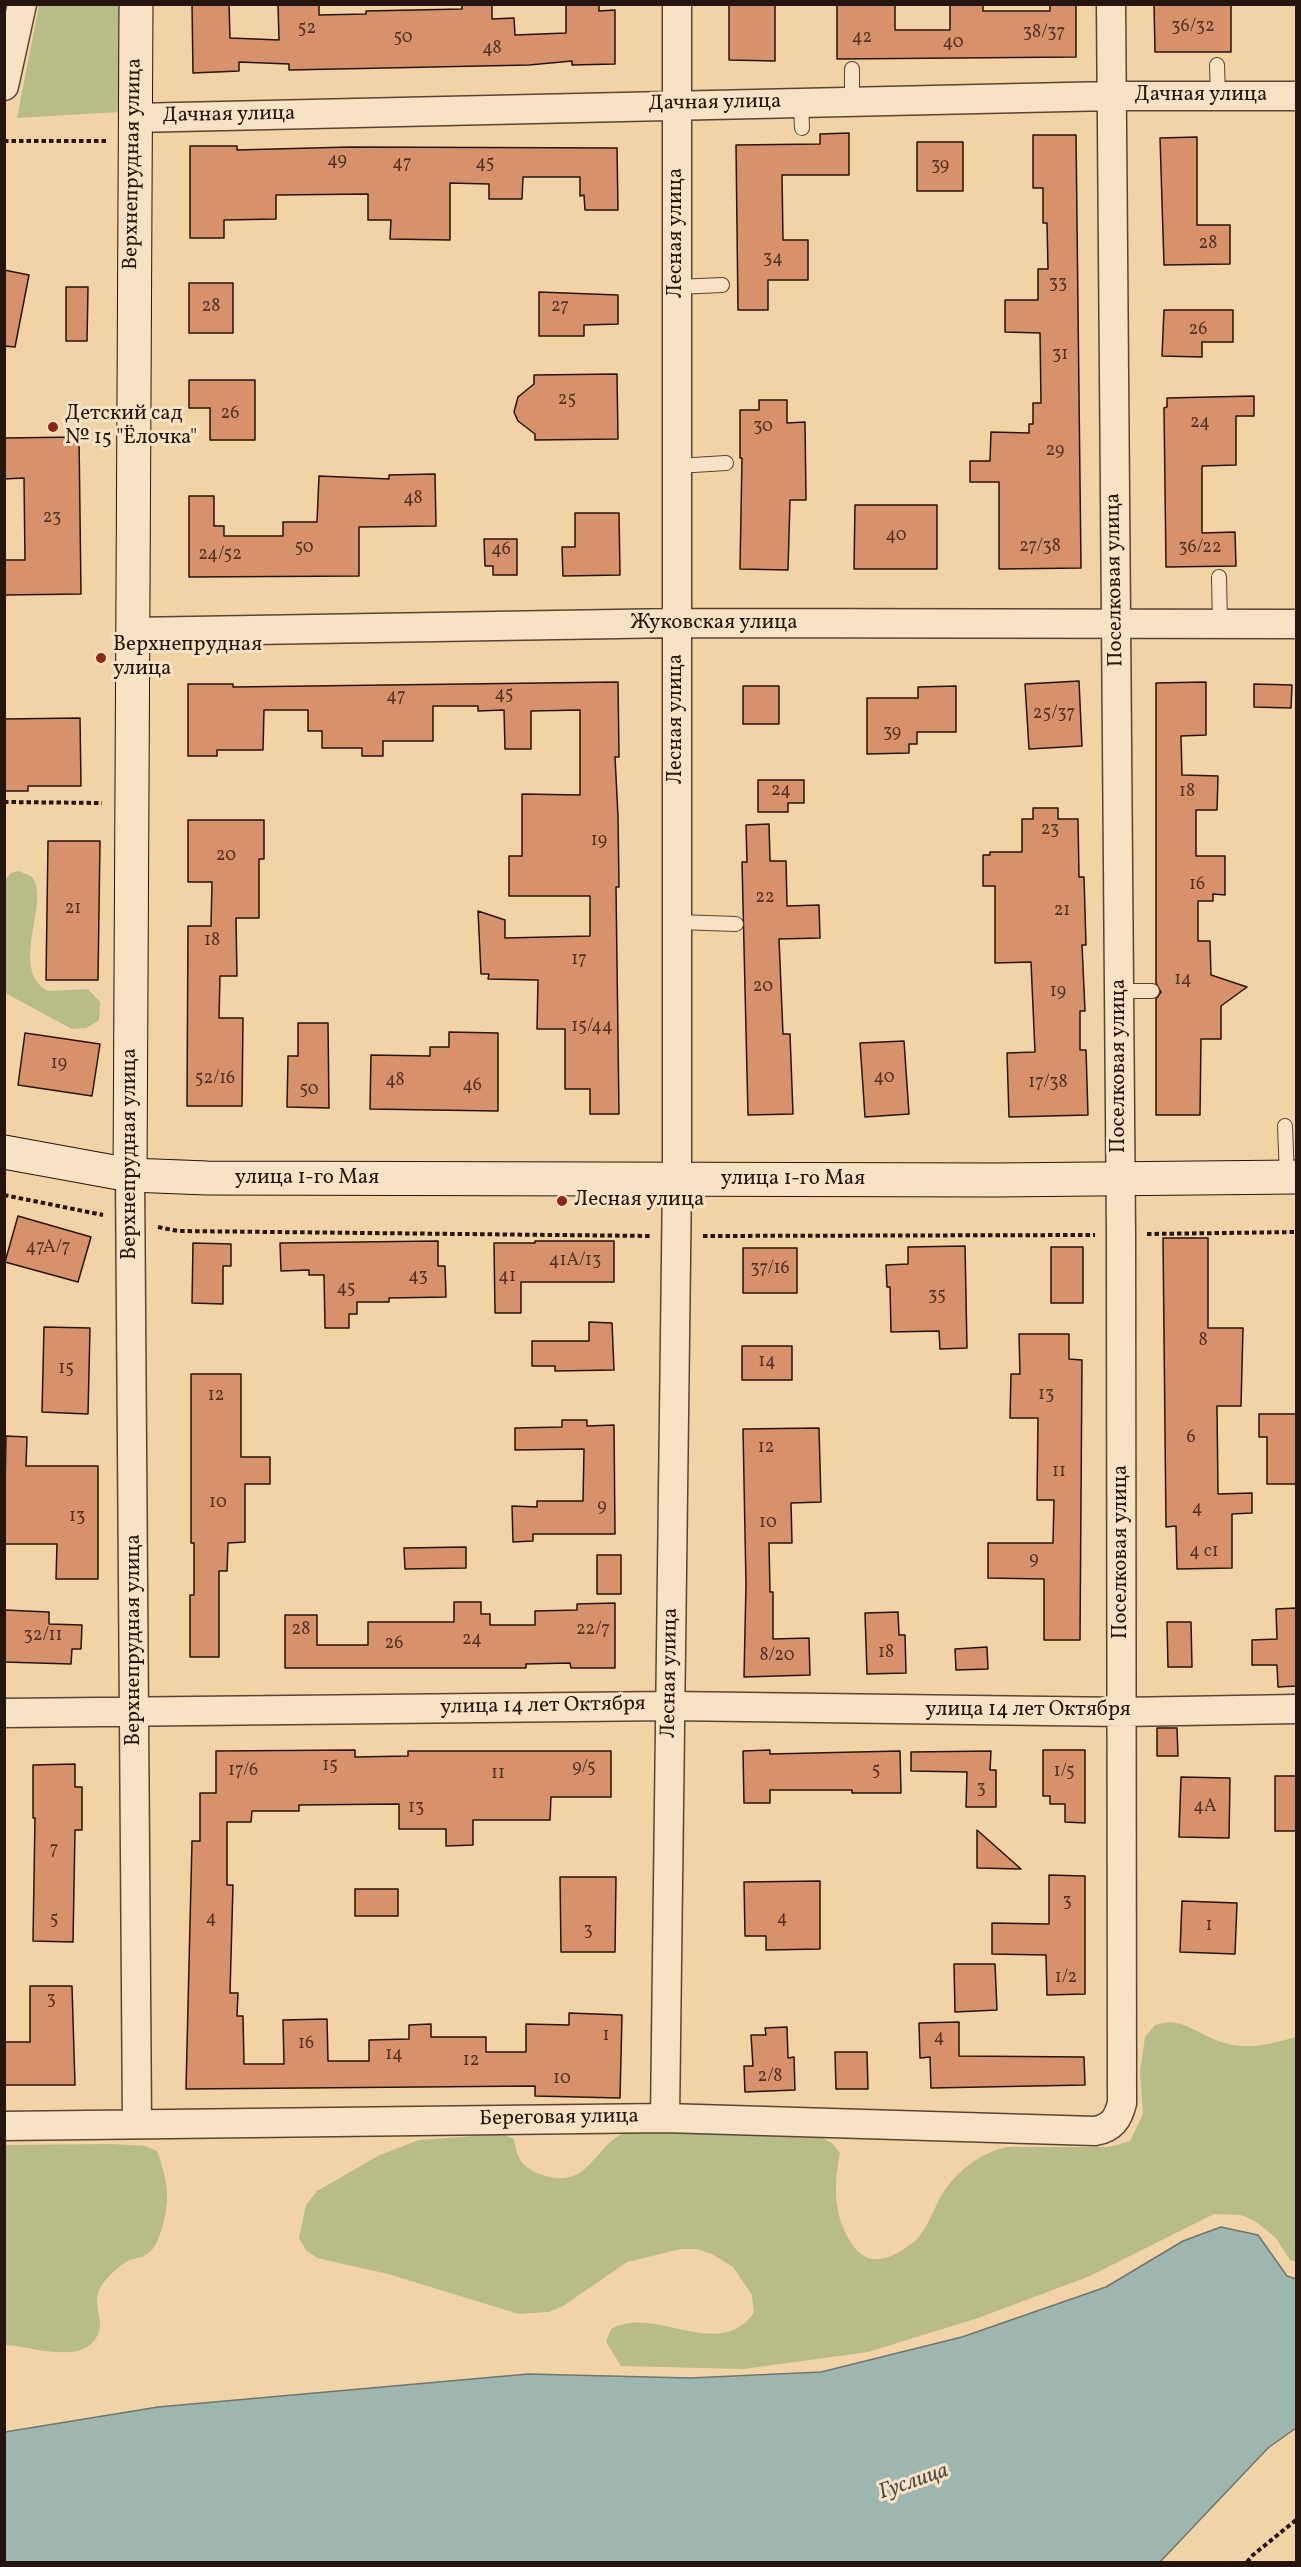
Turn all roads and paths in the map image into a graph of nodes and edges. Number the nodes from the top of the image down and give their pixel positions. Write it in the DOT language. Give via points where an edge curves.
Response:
graph roads {
  1 [pos="22,4"];
  2 [pos="136,4"];
  3 [pos="677,4"];
  4 [pos="1111,4"];
  5 [pos="1217,64"];
  6 [pos="852,69"];
  7 [pos="4,86"];
  8 [pos="1111,96"];
  9 [pos="1218,96"];
  10 [pos="1296,96"];
  11 [pos="852,101"];
  12 [pos="677,104"];
  13 [pos="134,130"];
  14 [pos="4,141"];
  15 [pos="722,285"];
  16 [pos="677,287"];
  17 [pos="726,463"];
  18 [pos="677,466"];
  19 [pos="1219,577"];
  20 [pos="677,623"];
  21 [pos="1117,624"];
  22 [pos="1220,624"];
  23 [pos="1296,624"];
  24 [pos="132,632"];
  25 [pos="102,793"];
  26 [pos="4,802"];
  27 [pos="677,922"];
  28 [pos="736,924"];
  29 [pos="1119,991"];
  30 [pos="1152,991"];
  31 [pos="1286,1126"];
  32 [pos="4,1152"];
  33 [pos="130,1175"];
  34 [pos="1292,1177"];
  35 [pos="1121,1179"];
  36 [pos="677,1180"];
  37 [pos="4,1195"];
  38 [pos="131,1221"];
  39 [pos="1296,1232"];
  40 [pos="1121,1235"];
  41 [pos="676,1236"];
  42 [pos="670,1706"];
  43 [pos="1296,1709"];
  44 [pos="135,1712"];
  45 [pos="1122,1712"];
  46 [pos="4,1713"];
  47 [pos="665,2118"];
  48 [pos="137,2124"];
  49 [pos="1112,2125"];
  50 [pos="4,2126"];
  51 [pos="1296,2520"];
  52 [pos="1247,2562"];
  1 -- 7 [label="street"];
  2 -- 13 [label="main road, Верхнепрудная улица"];
  3 -- 12 [label="street, Лесная улица"];
  4 -- 8 [label="street, Поселковая улица"];
  5 -- 9 [label="lane"];
  6 -- 11 [label="lane"];
  8 -- 9 [label="street, Дачная улица"];
  8 -- 11 [label="street, Дачная улица"];
  8 -- 21 [label="street, Поселковая улица"];
  9 -- 10 [label="street, Дачная улица"];
  11 -- 12 [label="street, Дачная улица" via="802,115"];
  12 -- 13 [label="street, Дачная улица"];
  12 -- 16 [label="street, Лесная улица"];
  13 -- 14 [label="path"];
  13 -- 24 [label="main road, Верхнепрудная улица"];
  15 -- 16 [label="lane"];
  16 -- 18 [label="street, Лесная улица"];
  17 -- 18 [label="lane"];
  18 -- 20 [label="street, Лесная улица"];
  19 -- 22 [label="lane"];
  20 -- 21 [label="street, Жуковская улица"];
  20 -- 24 [label="street, Жуковская улица"];
  20 -- 27 [label="street, Лесная улица"];
  21 -- 22 [label="street, Жуковская улица"];
  21 -- 29 [label="street, Поселковая улица"];
  22 -- 23 [label="street, Жуковская улица"];
  24 -- 33 [label="main road, Верхнепрудная улица"];
  25 -- 26 [label="path" via="102,804"];
  27 -- 28 [label="lane"];
  27 -- 36 [label="street, Лесная улица"];
  29 -- 30 [label="lane"];
  29 -- 35 [label="street, Поселковая улица"];
  31 -- 34 [label="lane"];
  32 -- 33 [label="main road, улица 1-го Мая"];
  33 -- 36 [label="main road, улица 1-го Мая"];
  33 -- 38 [label="street, Верхнепрудная улица"];
  34 -- 35 [label="main road, улица 1-го Мая"];
  35 -- 36 [label="main road, улица 1-го Мая"];
  35 -- 40 [label="street, Поселковая улица"];
  36 -- 41 [label="street, Лесная улица"];
  37 -- 38 [label="path"];
  38 -- 41 [label="path" via="178,1231"];
  38 -- 44 [label="street, Верхнепрудная улица"];
  39 -- 40 [label="path"];
  40 -- 41 [label="path"];
  40 -- 45 [label="street, Поселковая улица"];
  41 -- 42 [label="street, Лесная улица"];
  42 -- 44 [label="street, улица 14 лет Октября"];
  42 -- 45 [label="street, улица 14 лет Октября"];
  42 -- 47 [label="street, Лесная улица"];
  43 -- 45 [label="street, улица 14 лет Октября"];
  44 -- 46 [label="street, улица 14 лет Октября"];
  44 -- 48 [label="street, Верхнепрудная улица"];
  45 -- 49 [label="street, Поселковая улица" via="1122,2103"];
  47 -- 48 [label="street, Береговая улица"];
  47 -- 49 [label="street, Береговая улица" via="1095,2131"];
  48 -- 50 [label="street, Береговая улица"];
  51 -- 52 [label="path"];
}
